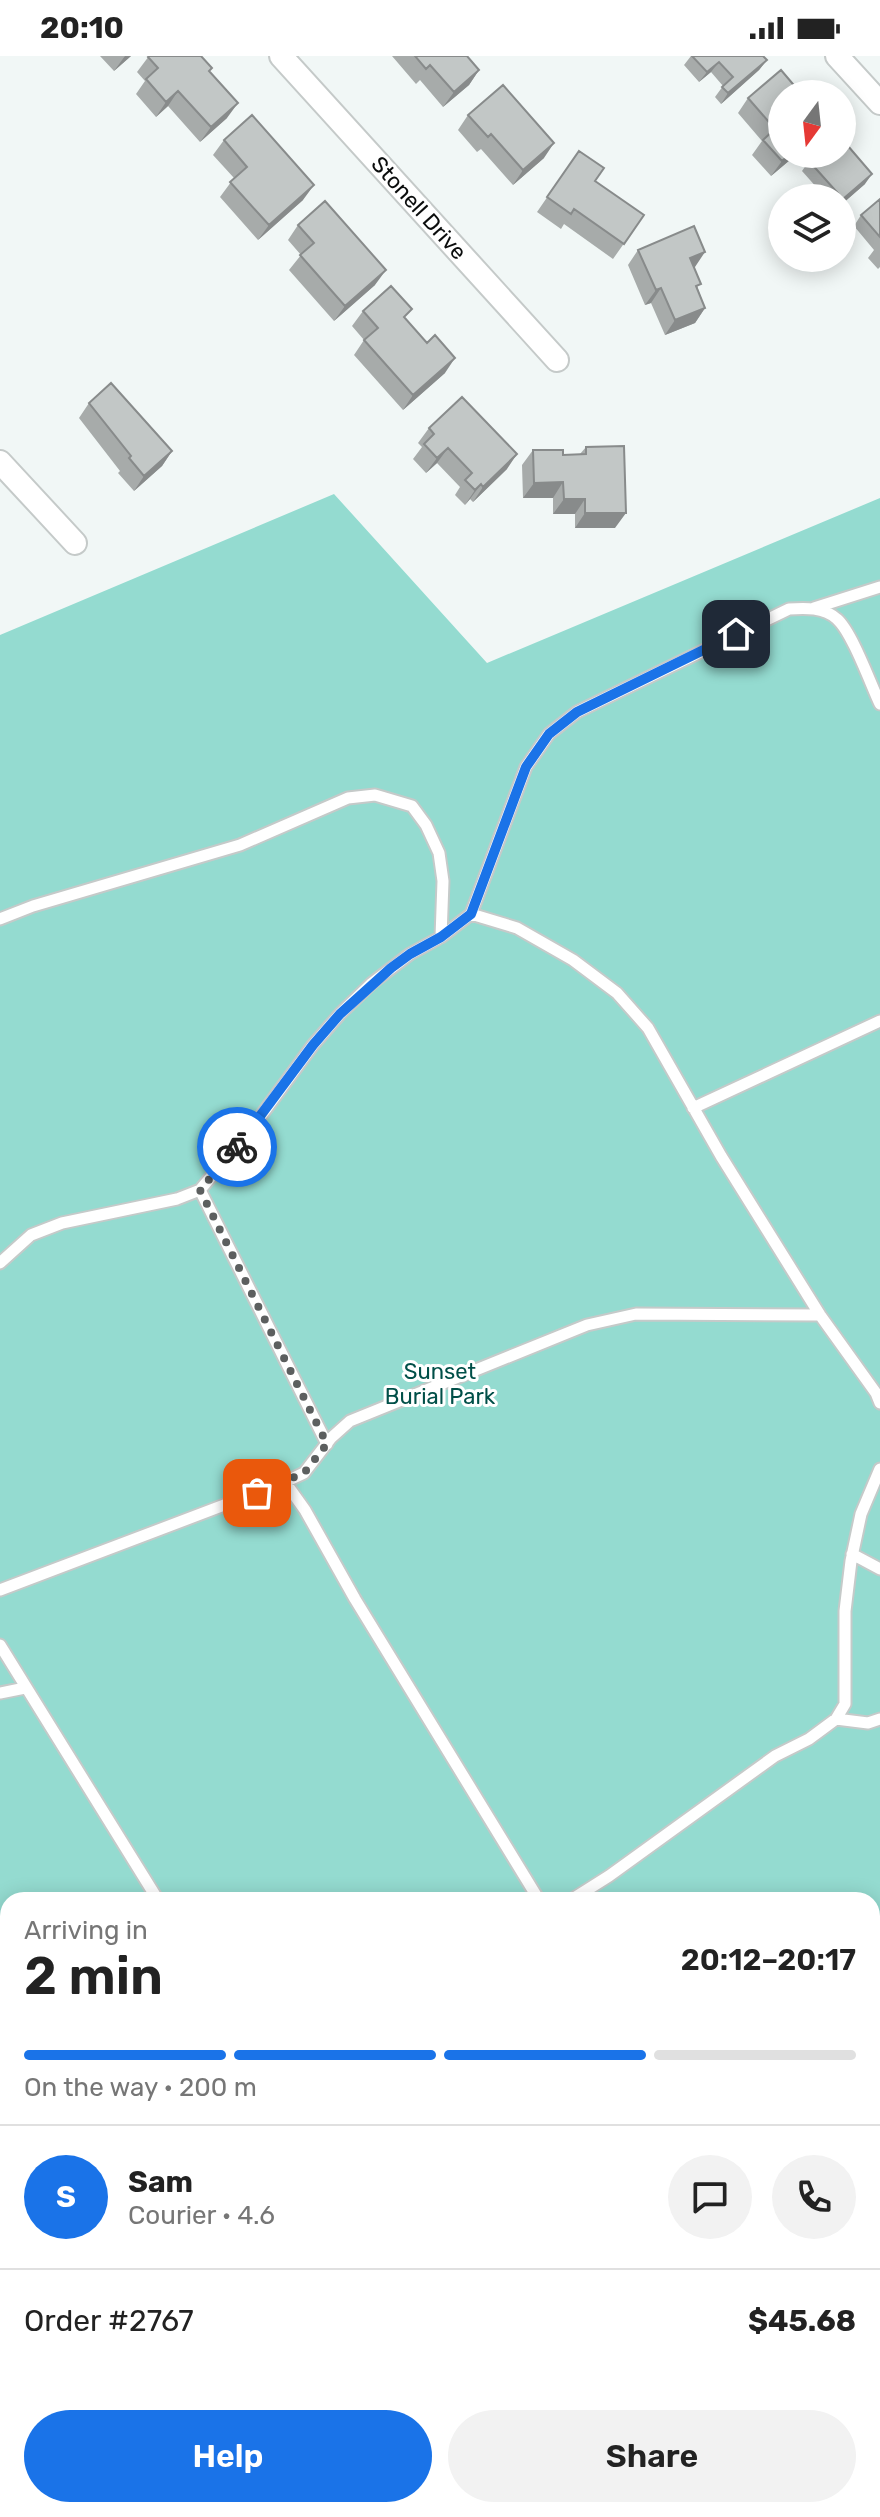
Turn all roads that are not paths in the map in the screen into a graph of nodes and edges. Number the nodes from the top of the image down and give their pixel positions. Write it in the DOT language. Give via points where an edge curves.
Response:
graph roads {
  1 [pos="281,56"];
  2 [pos="837,56"];
  3 [pos="880,103"];
  4 [pos="557,360"];
  5 [pos="0,462"];
  6 [pos="75,543"];
  7 [pos="880,587"];
  8 [pos="814,608"];
  9 [pos="880,704"];
  10 [pos="471,914"];
  11 [pos="0,919"];
  12 [pos="441,937"];
  13 [pos="880,1021"];
  14 [pos="693,1108"];
  15 [pos="200,1190"];
  16 [pos="0,1263"];
  17 [pos="820,1315"];
  18 [pos="880,1403"];
  19 [pos="327,1444"];
  20 [pos="880,1469"];
  21 [pos="285,1482"];
  22 [pos="852,1554"];
  23 [pos="880,1569"];
  24 [pos="0,1590"];
  25 [pos="0,1645"];
  26 [pos="25,1688"];
  27 [pos="0,1693"];
  28 [pos="836,1719"];
  29 [pos="880,1719"];
  30 [pos="153,1892"];
  31 [pos="534,1892"];
  32 [pos="584,1892"];
  1 -- 4 [label="street, Stonell Drive"];
  2 -- 3 [label="street"];
  5 -- 6 [label="street"];
  7 -- 8 [label="lane"];
  8 -- 9 [label="lane" via="837,619"];
  8 -- 10 [label="lane" via="789,609 577,712 549,734 526,767"];
  10 -- 12 [label="lane"];
  10 -- 14 [label="lane" via="517,928 617,993 648,1028"];
  11 -- 12 [label="lane" via="240,845 348,798 375,795 412,806 426,825 439,853 443,881"];
  12 -- 15 [label="lane" via="410,954 340,1014"];
  13 -- 14 [label="lane"];
  14 -- 17 [label="lane"];
  15 -- 16 [label="lane" via="62,1223 31,1235"];
  15 -- 19 [label="lane"];
  17 -- 18 [label="lane"];
  17 -- 19 [label="lane" via="636,1314 587,1325 350,1421"];
  19 -- 21 [label="lane" via="304,1473"];
  20 -- 22 [label="lane"];
  21 -- 24 [label="lane"];
  21 -- 31 [label="lane"];
  22 -- 23 [label="lane"];
  22 -- 28 [label="lane" via="845,1611 845,1704"];
  25 -- 26 [label="lane"];
  26 -- 27 [label="lane"];
  26 -- 30 [label="lane"];
  28 -- 29 [label="lane"];
  28 -- 32 [label="lane"];
}
